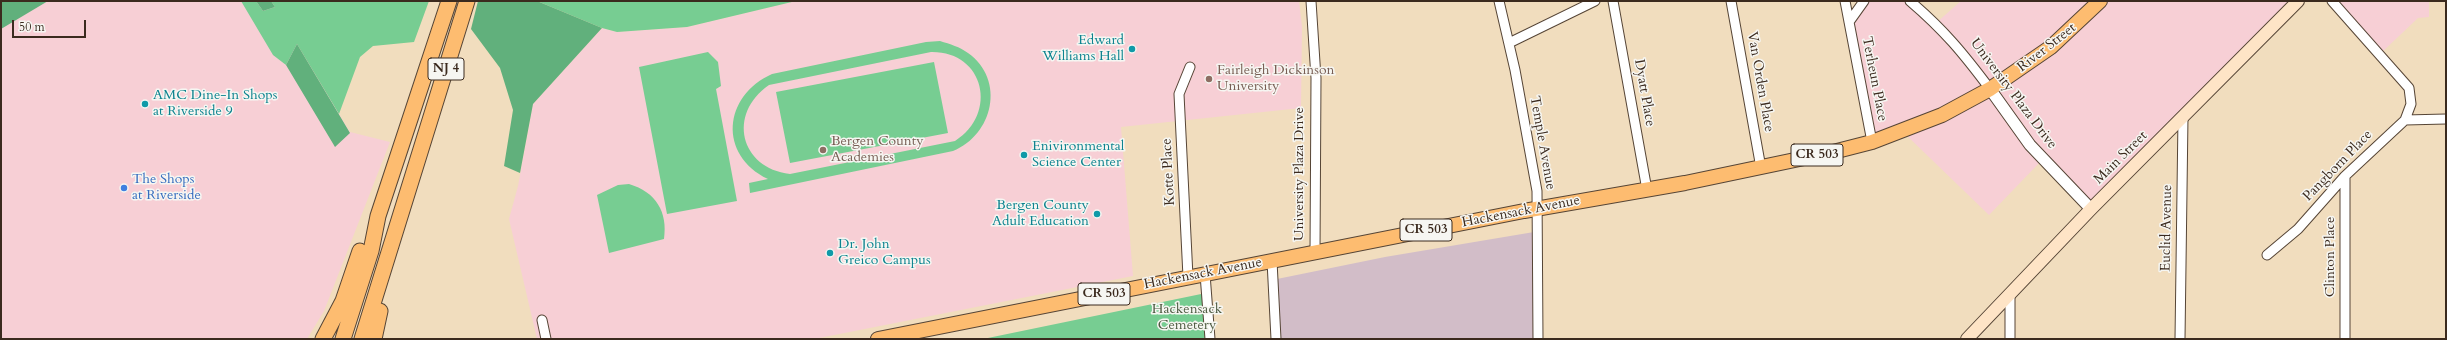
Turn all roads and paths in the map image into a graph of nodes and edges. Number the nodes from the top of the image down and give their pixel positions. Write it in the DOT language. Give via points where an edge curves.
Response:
graph roads {
  1 [pos="449,1"];
  2 [pos="1311,1"];
  3 [pos="1499,1"];
  4 [pos="1595,1"];
  5 [pos="1613,1"];
  6 [pos="1731,1"];
  7 [pos="1845,1"];
  8 [pos="1864,1"];
  9 [pos="1910,1"];
  10 [pos="2100,1"];
  11 [pos="2298,1"];
  12 [pos="2332,1"];
  13 [pos="466,3"];
  14 [pos="1849,22"];
  15 [pos="1509,43"];
  16 [pos="1190,67"];
  17 [pos="1990,89"];
  18 [pos="2183,117"];
  19 [pos="2446,119"];
  20 [pos="2405,120"];
  21 [pos="1872,142"];
  22 [pos="1761,168"];
  23 [pos="2345,176"];
  24 [pos="1647,190"];
  25 [pos="1538,208"];
  26 [pos="2091,209"];
  27 [pos="378,216"];
  28 [pos="1315,252"];
  29 [pos="2267,255"];
  30 [pos="387,258"];
  31 [pos="1272,261"];
  32 [pos="1204,274"];
  33 [pos="1188,277"];
  34 [pos="2010,294"];
  35 [pos="542,320"];
  36 [pos="323,339"];
  37 [pos="343,339"];
  38 [pos="362,339"];
  39 [pos="374,339"];
  40 [pos="546,339"];
  41 [pos="878,339"];
  42 [pos="1210,339"];
  43 [pos="1276,339"];
  44 [pos="1538,339"];
  45 [pos="1967,339"];
  46 [pos="2010,339"];
  47 [pos="2180,339"];
  48 [pos="2345,339"];
  1 -- 27 [label="highway, NJ 4"];
  2 -- 28 [label="street, University Plaza Drive" via="1316,78"];
  3 -- 15 [label="street, Temple Avenue"];
  4 -- 15 [label="street"];
  5 -- 24 [label="street, Dyatt Place"];
  6 -- 22 [label="street, Van Orden Place"];
  7 -- 14 [label="street, Terheun Place"];
  8 -- 14 [label="street, Terheun Place"];
  9 -- 17 [label="street, University Plaza Drive" via="1940,26"];
  10 -- 17 [label="main road, River Street / CR 503" via="2051,47"];
  11 -- 18 [label="main road, Main Street"];
  12 -- 20 [label="street" via="2409,88 2411,104"];
  13 -- 30 [label="highway, NJ 4"];
  14 -- 21 [label="street, Terheun Place"];
  15 -- 25 [label="street, Temple Avenue"];
  16 -- 33 [label="street, Kotte Place" via="1179,94"];
  17 -- 21 [label="main road, Hackensack Avenue / CR 503" via="1942,115"];
  17 -- 26 [label="street, University Plaza Drive" via="2030,145"];
  18 -- 26 [label="main road, Main Street"];
  18 -- 47 [label="street, Euclid Avenue"];
  19 -- 20 [label="street"];
  20 -- 23 [label="street, Pangborn Place"];
  21 -- 22 [label="main road, Hackensack Avenue / CR 503"];
  22 -- 24 [label="main road, Hackensack Avenue / CR 503"];
  23 -- 29 [label="street, Pangborn Place" via="2298,229"];
  23 -- 48 [label="street, Clinton Place"];
  24 -- 25 [label="main road, Hackensack Avenue / CR 503"];
  25 -- 28 [label="main road, Hackensack Avenue / CR 503"];
  25 -- 44 [label="street, Temple Avenue"];
  26 -- 34 [label="main road, Main Street"];
  27 -- 36 [label="highway" via="369,224 343,301"];
  27 -- 37 [label="highway, NJ 4" via="371,251"];
  28 -- 31 [label="main road, Hackensack Avenue / CR 503"];
  30 -- 38 [label="highway, NJ 4"];
  30 -- 39 [label="highway"];
  31 -- 32 [label="main road, Hackensack Avenue / CR 503"];
  31 -- 43 [label="street"];
  32 -- 33 [label="main road, Hackensack Avenue / CR 503"];
  32 -- 42 [label="street"];
  33 -- 41 [label="main road, Hackensack Avenue / CR 503"];
  34 -- 45 [label="main road, Main Street"];
  34 -- 46 [label="street"];
  35 -- 40 [label="street"];
}
